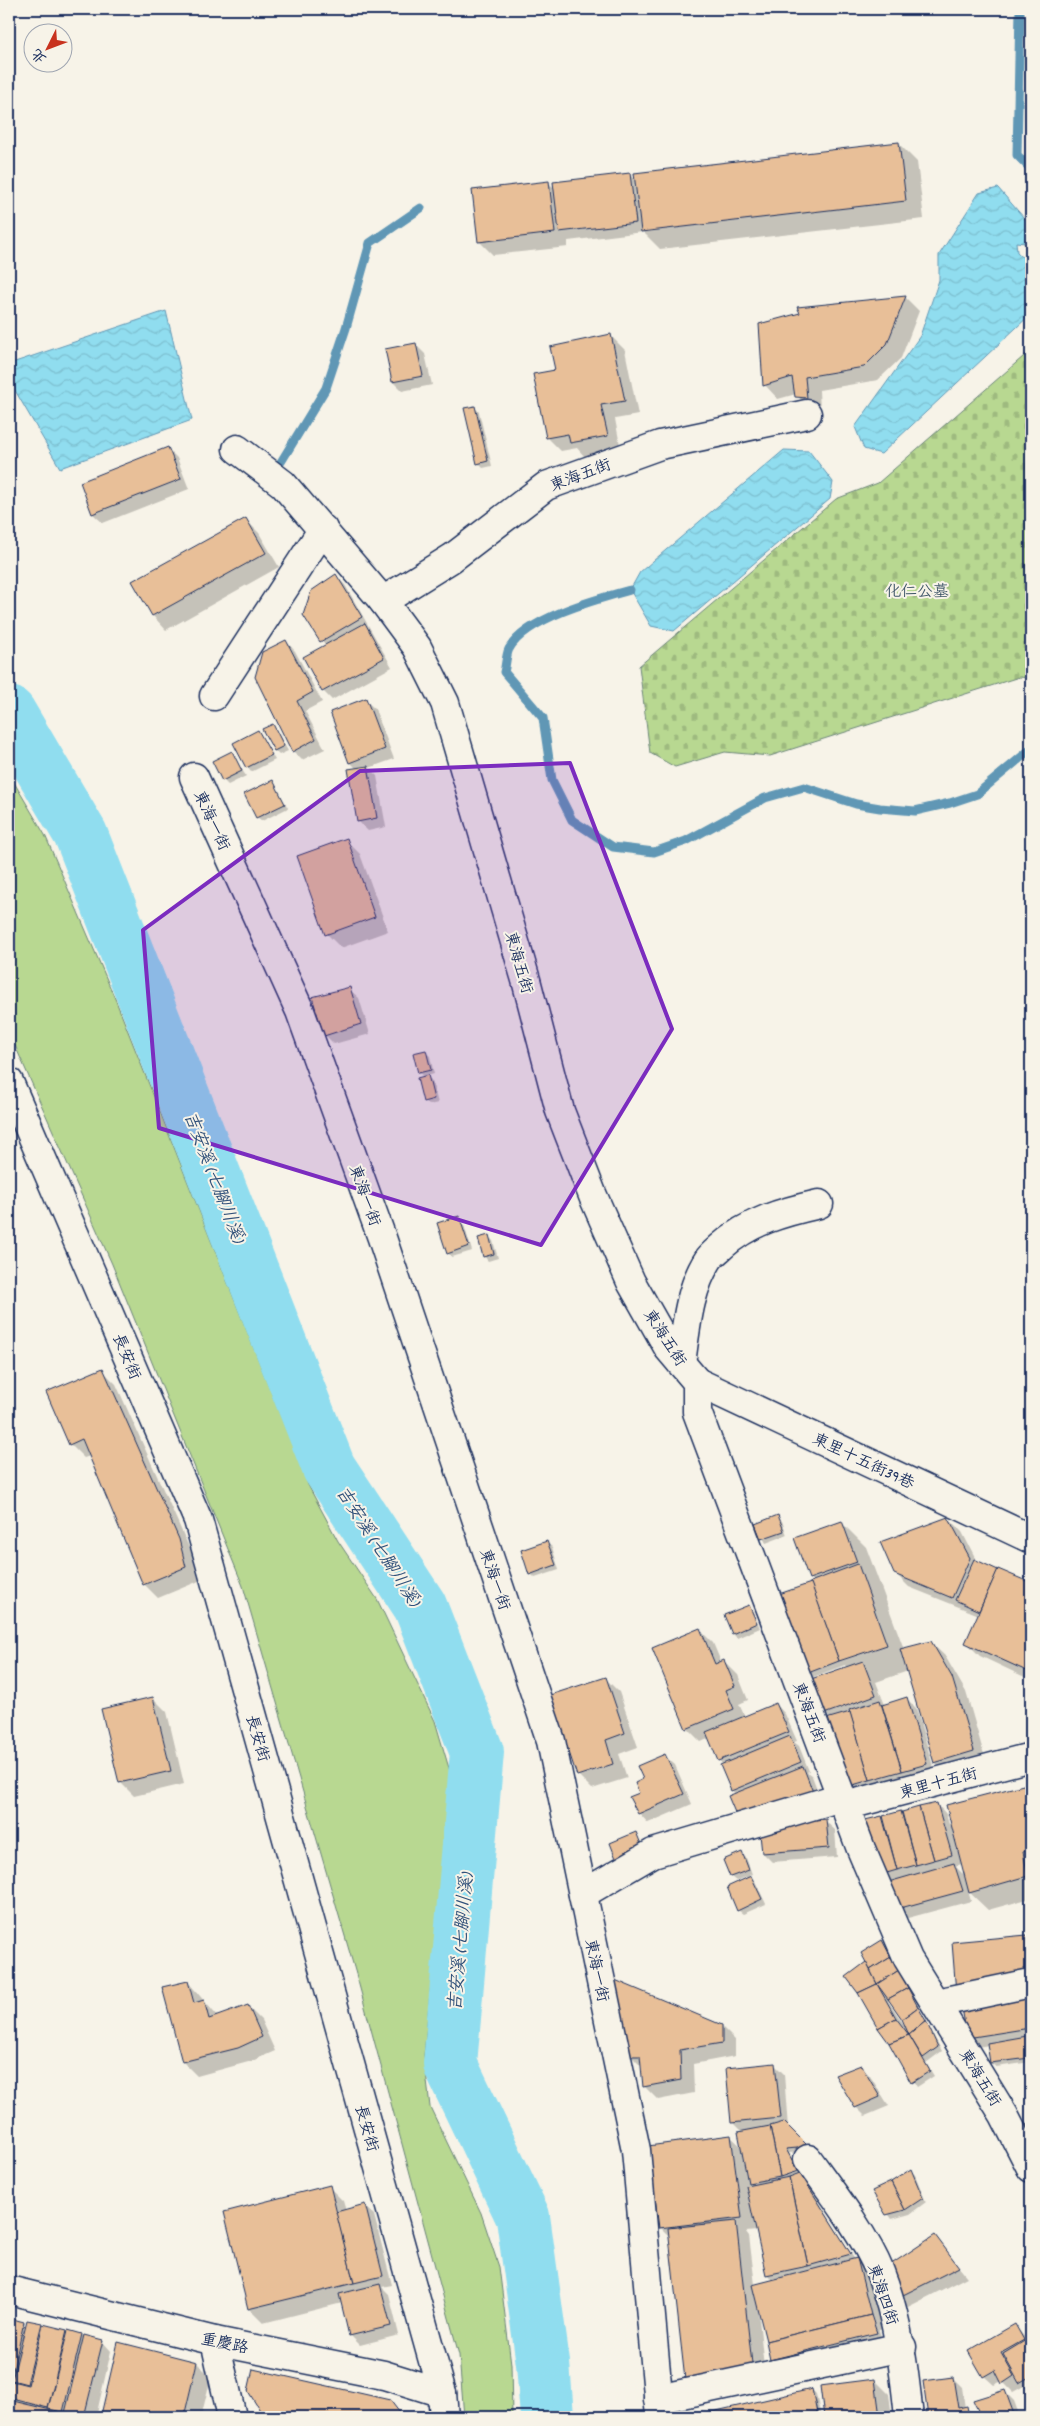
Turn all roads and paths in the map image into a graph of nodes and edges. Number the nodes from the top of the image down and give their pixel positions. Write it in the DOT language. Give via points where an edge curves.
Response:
graph roads {
  1 [pos="807,414"];
  2 [pos="237,449"];
  3 [pos="323,529"];
  4 [pos="383,601"];
  5 [pos="214,696"];
  6 [pos="194,777"];
  7 [pos="9,1082"];
  8 [pos="819,1204"];
  9 [pos="689,1372"];
  10 [pos="1031,1539"];
  11 [pos="1031,1757"];
  12 [pos="843,1801"];
  13 [pos="583,1894"];
  14 [pos="1031,1983"];
  15 [pos="936,2003"];
  16 [pos="808,2159"];
  17 [pos="1031,2168"];
  18 [pos="9,2290"];
  19 [pos="215,2341"];
  20 [pos="902,2347"];
  21 [pos="443,2405"];
  22 [pos="659,2408"];
  23 [pos="232,2417"];
  24 [pos="909,2417"];
  1 -- 4 [label="street, 東海五街" via="660,445 546,486 452,558"];
  2 -- 3 [label="street, 東海五街" via="283,484"];
  3 -- 4 [label="street, 東海五街"];
  3 -- 5 [label="street"];
  4 -- 9 [label="street, 東海五街" via="417,647 445,703 526,980 563,1120 631,1282 669,1349"];
  6 -- 13 [label="street, 東海一街" via="300,1011 382,1238 551,1741"];
  7 -- 21 [label="street, 長安街" via="198,1520"];
  8 -- 9 [label="street" via="761,1220 733,1237 709,1258 696,1285 686,1324"];
  9 -- 10 [label="street, 東里十五街39巷"];
  9 -- 12 [label="street, 東海五街" via="697,1412"];
  11 -- 12 [label="street, 東里十五街"];
  12 -- 13 [label="street, 東里十五街" via="653,1853"];
  12 -- 15 [label="street, 東海五街" via="908,1958"];
  13 -- 22 [label="street, 東海一街" via="636,2150"];
  14 -- 15 [label="street"];
  15 -- 17 [label="street, 東海五街" via="1004,2114"];
  16 -- 20 [label="street, 東海四街" via="850,2218 880,2271"];
  18 -- 19 [label="street, 重慶路"];
  19 -- 21 [label="street, 重慶路" via="384,2375"];
  19 -- 23 [label="street"];
  20 -- 22 [label="street"];
  20 -- 24 [label="street, 東海四街"];
}
